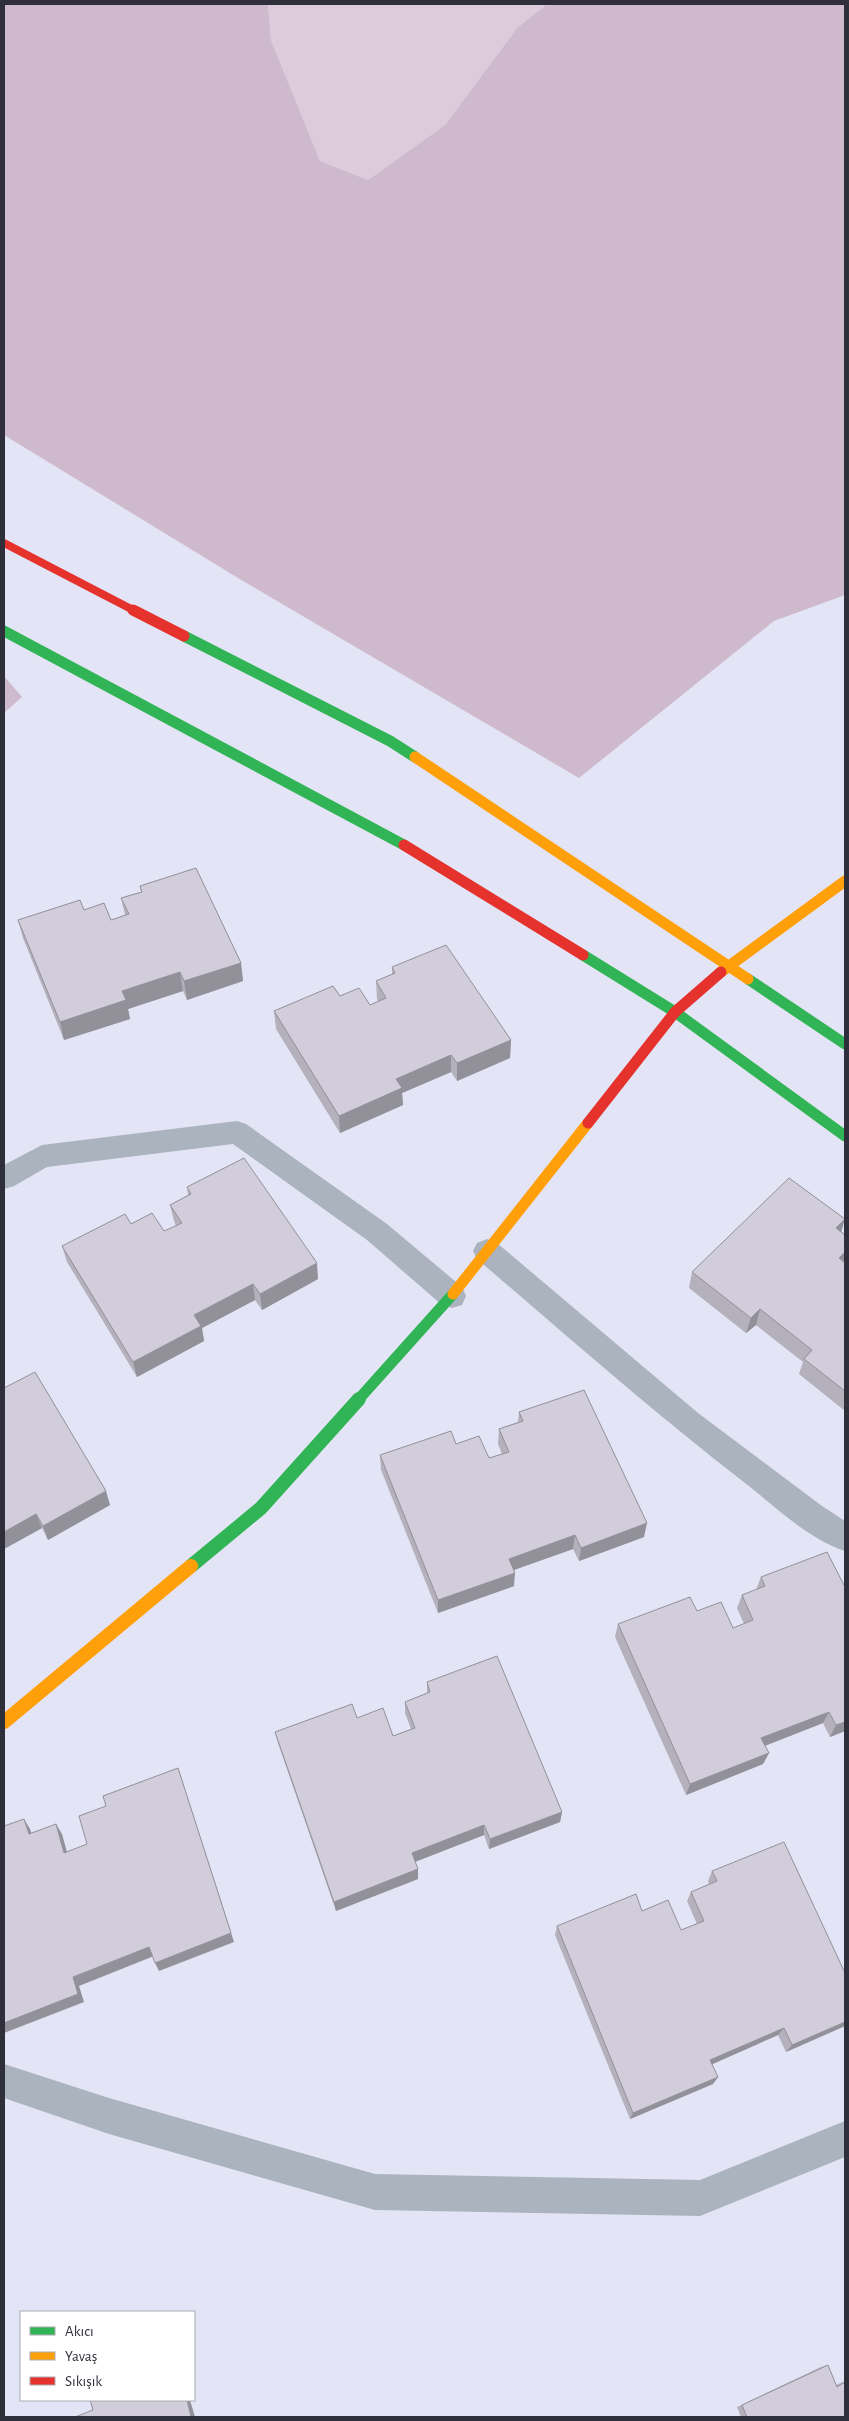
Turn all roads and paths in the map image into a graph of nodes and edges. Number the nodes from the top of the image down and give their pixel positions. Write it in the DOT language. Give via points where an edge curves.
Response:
graph roads {
  1 [pos="4,543"];
  2 [pos="4,631"];
  3 [pos="845,881"];
  4 [pos="728,966"];
  5 [pos="675,1012"];
  6 [pos="845,1044"];
  7 [pos="845,1136"];
  8 [pos="4,1178"];
  9 [pos="488,1251"];
  10 [pos="452,1296"];
  11 [pos="845,1537"];
  12 [pos="4,1722"];
  13 [pos="4,2081"];
  14 [pos="845,2139"];
  1 -- 4 [label="street" via="390,741"];
  2 -- 5 [label="street" via="411,849"];
  3 -- 4 [label="street"];
  4 -- 5 [label="street"];
  4 -- 6 [label="street"];
  5 -- 7 [label="street"];
  5 -- 9 [label="street"];
  8 -- 10 [label="street" via="42,1156 237,1132 377,1232"];
  9 -- 10 [label="street"];
  9 -- 11 [label="street" via="688,1422 811,1516"];
  10 -- 12 [label="street" via="261,1508"];
  13 -- 14 [label="street" via="110,2116 374,2192 700,2198"];
}
